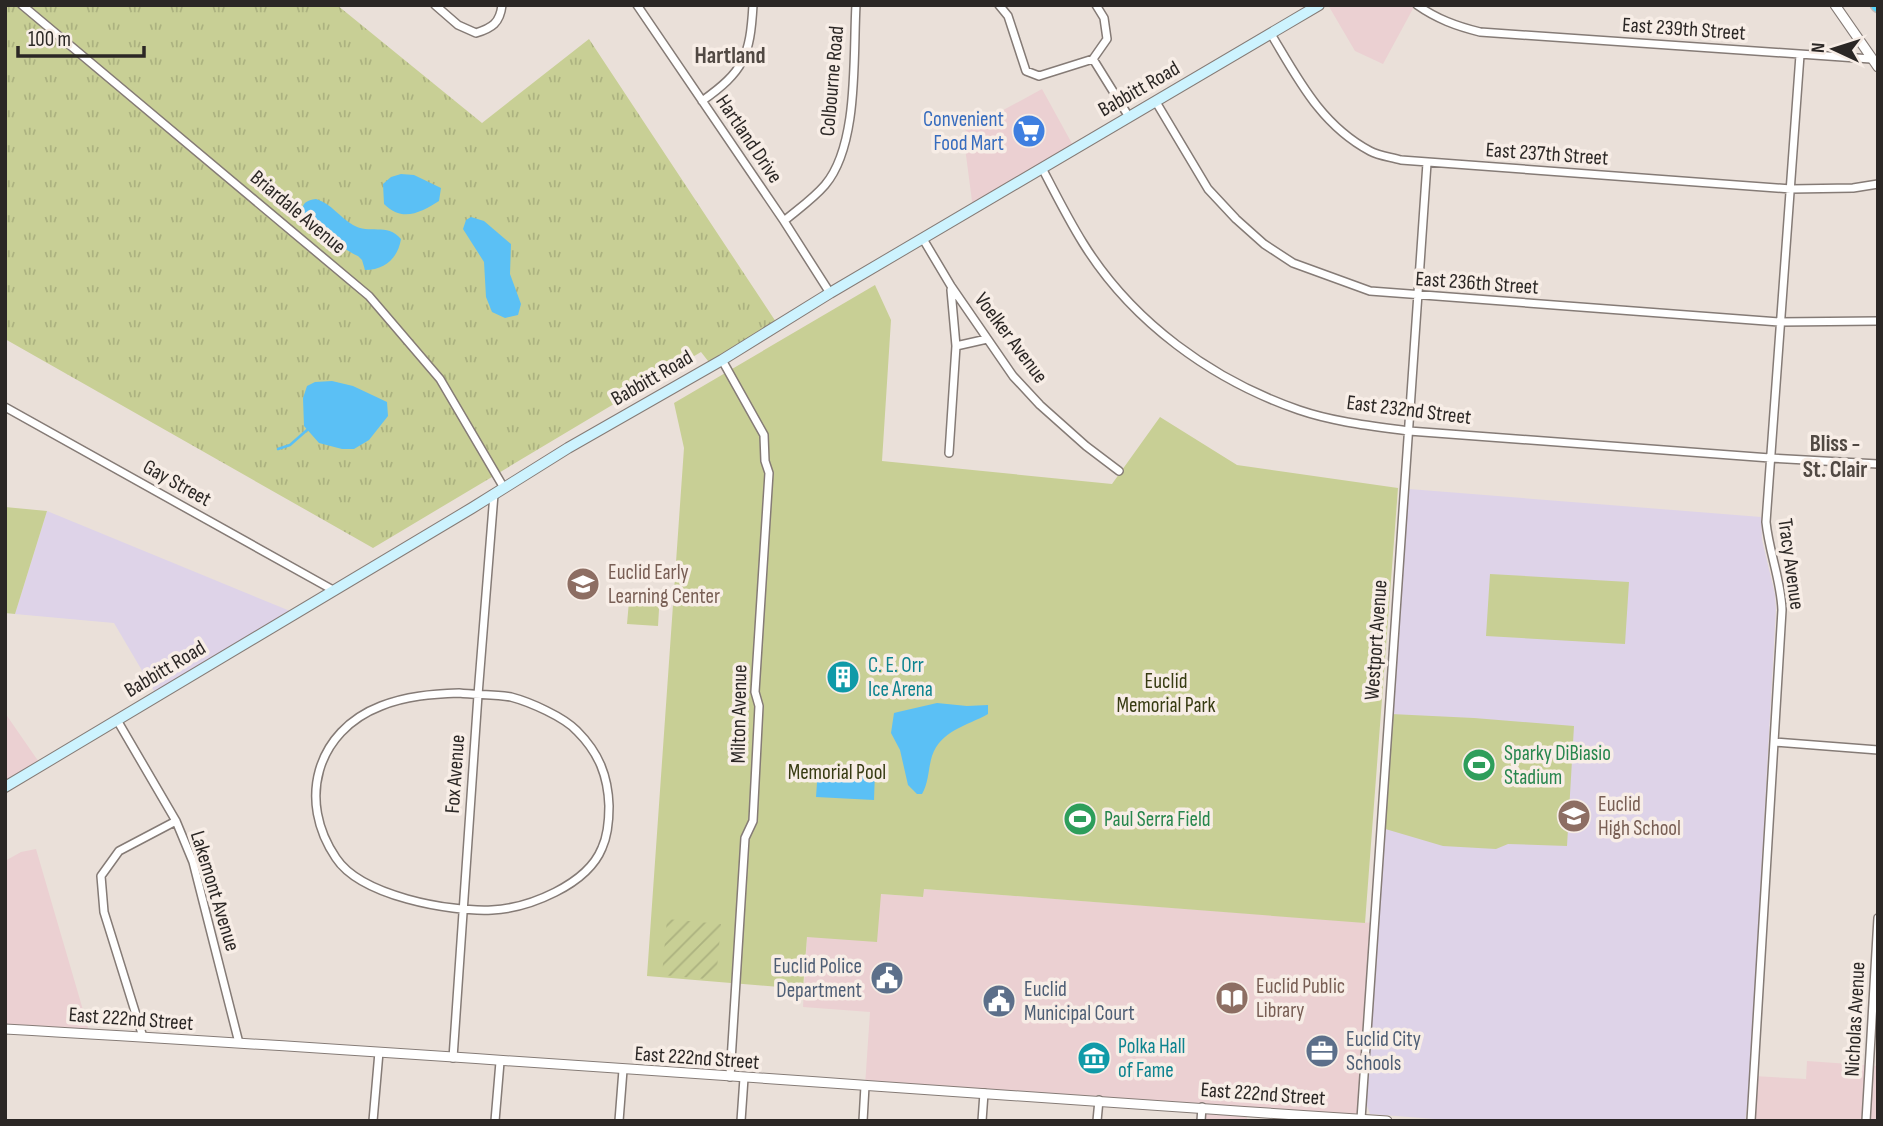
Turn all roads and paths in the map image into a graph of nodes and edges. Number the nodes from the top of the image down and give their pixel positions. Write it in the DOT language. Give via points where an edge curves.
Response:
graph roads {
  1 [pos="22,5"];
  2 [pos="435,5"];
  3 [pos="502,5"];
  4 [pos="637,5"];
  5 [pos="753,5"];
  6 [pos="856,5"];
  7 [pos="999,5"];
  8 [pos="1096,5"];
  9 [pos="1319,5"];
  10 [pos="1417,5"];
  11 [pos="1835,5"];
  12 [pos="1271,34"];
  13 [pos="1800,55"];
  14 [pos="1093,59"];
  15 [pos="1871,59"];
  16 [pos="1878,68"];
  17 [pos="702,101"];
  18 [pos="1156,102"];
  19 [pos="1129,117"];
  20 [pos="1427,163"];
  21 [pos="1042,168"];
  22 [pos="1878,184"];
  23 [pos="1791,189"];
  24 [pos="784,221"];
  25 [pos="923,239"];
  26 [pos="951,286"];
  27 [pos="830,293"];
  28 [pos="1418,296"];
  29 [pos="1878,321"];
  30 [pos="1779,323"];
  31 [pos="987,339"];
  32 [pos="956,346"];
  33 [pos="722,360"];
  34 [pos="5,407"];
  35 [pos="1409,431"];
  36 [pos="948,453"];
  37 [pos="1770,458"];
  38 [pos="1878,464"];
  39 [pos="1119,471"];
  40 [pos="504,488"];
  41 [pos="494,494"];
  42 [pos="332,590"];
  43 [pos="478,695"];
  44 [pos="117,720"];
  45 [pos="1774,742"];
  46 [pos="1878,750"];
  47 [pos="5,787"];
  48 [pos="176,821"];
  49 [pos="463,909"];
  50 [pos="1878,918"];
  51 [pos="5,1029"];
  52 [pos="143,1038"];
  53 [pos="239,1043"];
  54 [pos="379,1052"];
  55 [pos="453,1058"];
  56 [pos="499,1062"];
  57 [pos="623,1070"];
  58 [pos="730,1077"];
  59 [pos="744,1078"];
  60 [pos="865,1086"];
  61 [pos="984,1093"];
  62 [pos="1098,1100"];
  63 [pos="1202,1107"];
  64 [pos="1308,1118"];
  65 [pos="1361,1119"];
  66 [pos="373,1121"];
  67 [pos="495,1121"];
  68 [pos="619,1121"];
  69 [pos="741,1121"];
  70 [pos="863,1121"];
  71 [pos="982,1121"];
  72 [pos="1097,1121"];
  73 [pos="1201,1121"];
  74 [pos="1387,1121"];
  75 [pos="1751,1121"];
  76 [pos="1866,1121"];
  1 -- 40 [label="street, Briardale Avenue" via="369,296 440,379"];
  2 -- 3 [label="street" via="458,25 476,33 495,25"];
  4 -- 17 [label="street, Hartland Drive"];
  5 -- 17 [label="street" via="751,36 742,63 729,82"];
  6 -- 24 [label="street, Colbourne Road" via="846,142 825,185"];
  7 -- 14 [label="street" via="1008,16 1026,71 1039,76"];
  8 -- 14 [label="street" via="1104,18 1107,39"];
  9 -- 12 [label="main road, Babbitt Road"];
  10 -- 13 [label="street, East 239th Street" via="1434,17 1480,32"];
  11 -- 15 [label="street"];
  12 -- 18 [label="main road, Babbitt Road"];
  12 -- 20 [label="street, East 237th Street" via="1312,102 1340,132 1372,152"];
  13 -- 15 [label="street, East 239th Street"];
  13 -- 23 [label="street, Tracy Avenue"];
  14 -- 19 [label="street"];
  15 -- 16 [label="street"];
  17 -- 24 [label="street, Hartland Drive"];
  18 -- 19 [label="main road, Babbitt Road"];
  18 -- 28 [label="street, East 236th Street" via="1208,189 1264,244 1293,263 1345,283"];
  19 -- 21 [label="main road, Babbitt Road"];
  20 -- 23 [label="street, East 237th Street"];
  20 -- 28 [label="street, Westport Avenue"];
  21 -- 25 [label="main road, Babbitt Road"];
  21 -- 35 [label="street, East 232nd Street" via="1083,244 1105,274 1148,321 1205,367 1300,411"];
  22 -- 23 [label="street, East 237th Street"];
  23 -- 30 [label="street, Tracy Avenue"];
  24 -- 27 [label="street, Hartland Drive"];
  25 -- 26 [label="street, Voelker Avenue"];
  25 -- 27 [label="main road, Babbitt Road"];
  26 -- 31 [label="street, Voelker Avenue"];
  26 -- 32 [label="street"];
  27 -- 33 [label="main road, Babbitt Road"];
  28 -- 30 [label="street, East 236th Street"];
  28 -- 35 [label="street, Westport Avenue"];
  29 -- 30 [label="street, East 236th Street"];
  30 -- 37 [label="street, Tracy Avenue"];
  31 -- 32 [label="street"];
  31 -- 39 [label="street, Voelker Avenue" via="1003,365 1040,405"];
  32 -- 36 [label="street"];
  33 -- 40 [label="main road, Babbitt Road"];
  33 -- 58 [label="street, Milton Avenue" via="764,435 769,473 755,686 759,706 753,821 745,838"];
  34 -- 42 [label="street, Gay Street"];
  35 -- 37 [label="street, East 232nd Street"];
  35 -- 65 [label="street, Westport Avenue"];
  37 -- 38 [label="street, East 232nd Street"];
  37 -- 45 [label="street, Tracy Avenue" via="1766,522 1782,610"];
  40 -- 41 [label="main road, Babbitt Road"];
  41 -- 42 [label="main road, Babbitt Road"];
  41 -- 43 [label="street, Fox Avenue"];
  42 -- 44 [label="main road, Babbitt Road"];
  43 -- 49 [label="street, Fox Avenue"];
  43 -- 49 [label="street" via="512,697 576,729 596,754 608,783 609,820 602,849 586,870 558,891 530,904"];
  43 -- 49 [label="street" via="417,695 380,706 351,723 328,749 314,797 317,820 336,859 359,878 397,897"];
  44 -- 47 [label="main road, Babbitt Road"];
  44 -- 48 [label="street, Lakemont Avenue"];
  45 -- 46 [label="street"];
  45 -- 75 [label="street, Tracy Avenue"];
  48 -- 52 [label="street" via="119,851 101,876 104,912"];
  48 -- 53 [label="street, Lakemont Avenue" via="193,862"];
  49 -- 55 [label="street, Fox Avenue"];
  50 -- 76 [label="street, Nicholas Avenue"];
  51 -- 52 [label="street, East 222nd Street"];
  52 -- 53 [label="street, East 222nd Street"];
  53 -- 54 [label="street, East 222nd Street"];
  54 -- 55 [label="street, East 222nd Street"];
  54 -- 66 [label="street"];
  55 -- 56 [label="street, East 222nd Street"];
  56 -- 57 [label="street, East 222nd Street"];
  56 -- 67 [label="street"];
  57 -- 58 [label="street, East 222nd Street"];
  57 -- 68 [label="street"];
  58 -- 59 [label="street, East 222nd Street"];
  59 -- 60 [label="street, East 222nd Street"];
  59 -- 69 [label="street"];
  60 -- 61 [label="street, East 222nd Street"];
  60 -- 70 [label="street"];
  61 -- 62 [label="street, East 222nd Street"];
  61 -- 71 [label="street"];
  62 -- 63 [label="street, East 222nd Street"];
  62 -- 72 [label="street"];
  63 -- 64 [label="street, East 222nd Street"];
  63 -- 73 [label="street"];
  64 -- 65 [label="street, East 222nd Street"];
  65 -- 74 [label="street, East 222nd Street"];
}
